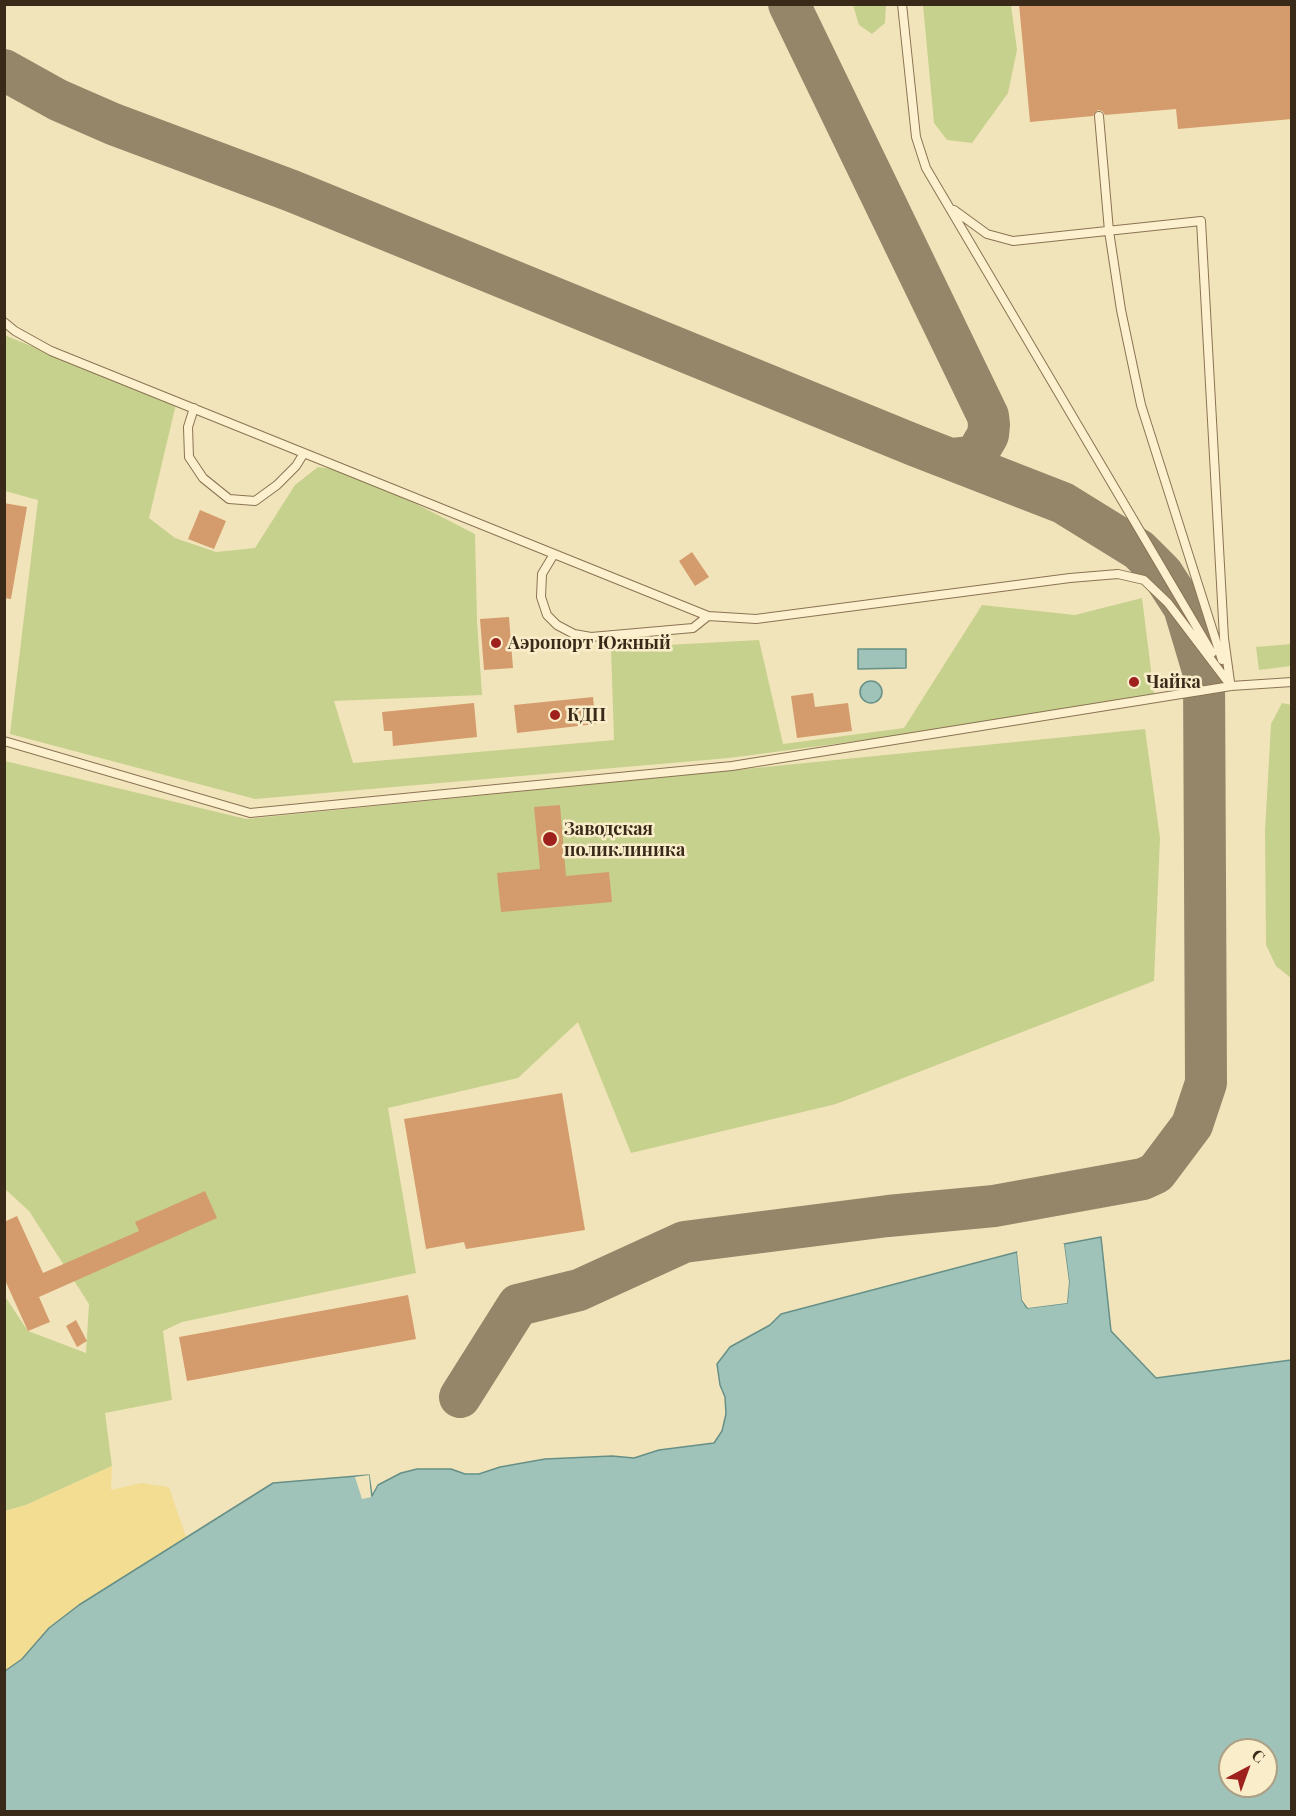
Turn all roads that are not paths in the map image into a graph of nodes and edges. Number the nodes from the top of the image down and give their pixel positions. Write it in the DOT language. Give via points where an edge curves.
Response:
graph roads {
  1 [pos="902,4"];
  2 [pos="1099,116"];
  3 [pos="949,206"];
  4 [pos="1109,231"];
  5 [pos="4,322"];
  6 [pos="194,408"];
  7 [pos="304,453"];
  8 [pos="554,554"];
  9 [pos="708,616"];
  10 [pos="1292,682"];
  11 [pos="1231,686"];
  12 [pos="4,741"];
  1 -- 3 [label="lane" via="916,137 926,168"];
  2 -- 4 [label="lane"];
  3 -- 4 [label="lane" via="987,234 1013,241"];
  3 -- 11 [label="lane"];
  4 -- 11 [label="lane" via="1141,405"];
  4 -- 11 [label="lane" via="1201,221 1224,638"];
  5 -- 6 [label="lane" via="51,351"];
  6 -- 7 [label="lane"];
  6 -- 7 [label="lane" via="188,427 189,458 203,478 229,499 255,501 284,478"];
  7 -- 8 [label="lane"];
  8 -- 9 [label="lane"];
  8 -- 9 [label="lane" via="542,574 541,597 547,615 574,634 591,637 693,628"];
  9 -- 11 [label="lane" via="756,619 1118,574 1144,580 1168,603"];
  10 -- 11 [label="lane"];
  11 -- 12 [label="lane" via="732,766 250,813"];
}
